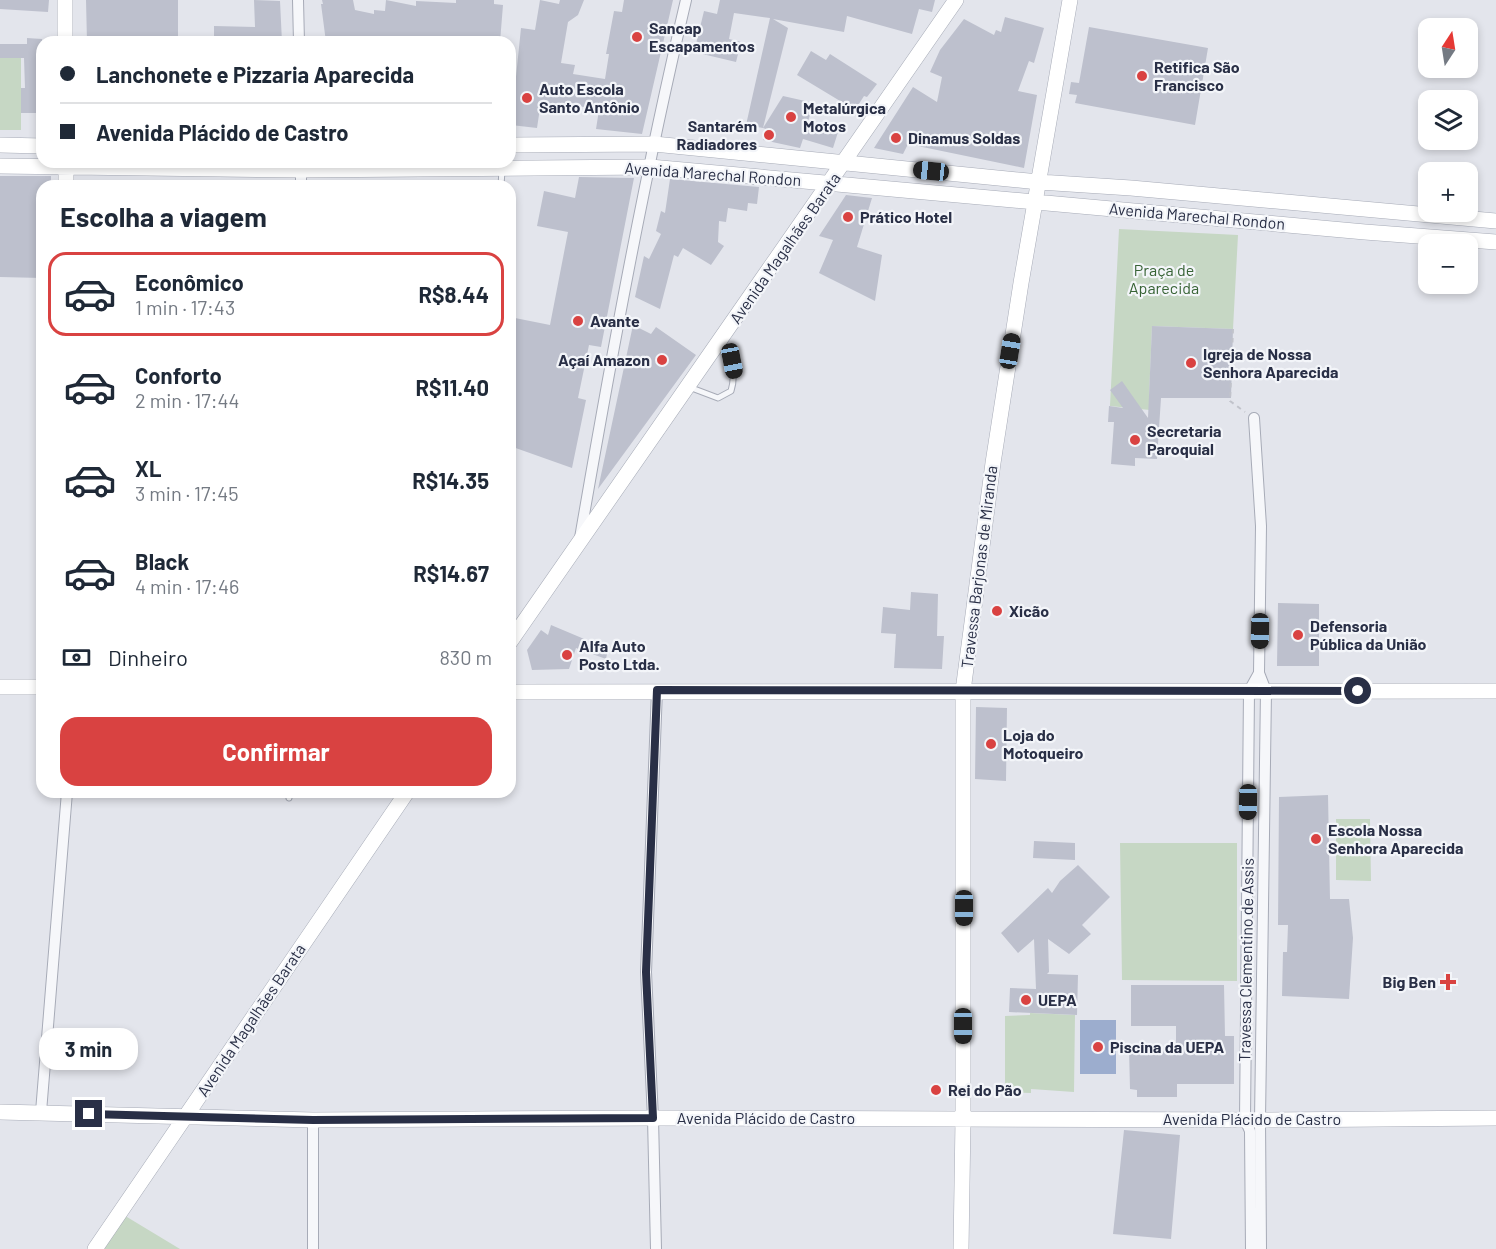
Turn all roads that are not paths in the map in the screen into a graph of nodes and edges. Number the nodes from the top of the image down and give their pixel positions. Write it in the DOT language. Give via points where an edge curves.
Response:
graph roads {
  1 [pos="65,0"];
  2 [pos="298,0"];
  3 [pos="686,0"];
  4 [pos="956,0"];
  5 [pos="1070,0"];
  6 [pos="65,36"];
  7 [pos="299,36"];
  8 [pos="654,144"];
  9 [pos="0,145"];
  10 [pos="516,145"];
  11 [pos="36,146"];
  12 [pos="844,163"];
  13 [pos="36,165"];
  14 [pos="0,166"];
  15 [pos="650,167"];
  16 [pos="502,168"];
  17 [pos="516,168"];
  18 [pos="501,180"];
  19 [pos="1039,182"];
  20 [pos="829,183"];
  21 [pos="1131,188"];
  22 [pos="1035,201"];
  23 [pos="1130,209"];
  24 [pos="1369,209"];
  25 [pos="1496,222"];
  26 [pos="1367,232"];
  27 [pos="1496,242"];
  28 [pos="721,339"];
  29 [pos="687,387"];
  30 [pos="1254,418"];
  31 [pos="579,543"];
  32 [pos="516,633"];
  33 [pos="1259,674"];
  34 [pos="0,687"];
  35 [pos="36,687"];
  36 [pos="657,690"];
  37 [pos="963,691"];
  38 [pos="1249,691"];
  39 [pos="1266,691"];
  40 [pos="1496,691"];
  41 [pos="516,692"];
  42 [pos="67,798"];
  43 [pos="403,798"];
  44 [pos="0,1112"];
  45 [pos="41,1112"];
  46 [pos="184,1118"];
  47 [pos="653,1118"];
  48 [pos="1496,1118"];
  49 [pos="313,1120"];
  50 [pos="963,1120"];
  51 [pos="1245,1120"];
  52 [pos="1260,1120"];
  53 [pos="95,1249"];
  54 [pos="313,1249"];
  55 [pos="656,1249"];
  56 [pos="961,1249"];
  57 [pos="1251,1249"];
  58 [pos="1261,1249"];
  1 -- 6 [label="street"];
  2 -- 7 [label="street"];
  3 -- 8 [label="street"];
  4 -- 12 [label="street, Avenida Magalhães Barata"];
  5 -- 19 [label="street, Travessa Barjonas de Miranda"];
  8 -- 10 [label="street, Avenida Marechal Rondon"];
  8 -- 12 [label="street, Avenida Marechal Rondon"];
  8 -- 15 [label="street"];
  9 -- 11 [label="street"];
  12 -- 19 [label="street, Avenida Marechal Rondon"];
  12 -- 20 [label="street, Avenida Magalhães Barata"];
  13 -- 14 [label="street, Avenida Marechal Rondon"];
  15 -- 17 [label="street, Avenida Marechal Rondon"];
  15 -- 20 [label="street, Avenida Marechal Rondon"];
  15 -- 31 [label="street" via="605,386"];
  16 -- 18 [label="lane"];
  19 -- 21 [label="street, Avenida Marechal Rondon"];
  19 -- 22 [label="street, Travessa Barjonas de Miranda"];
  20 -- 22 [label="street, Avenida Marechal Rondon"];
  20 -- 28 [label="street, Avenida Magalhães Barata"];
  21 -- 23 [label="street"];
  21 -- 24 [label="street, Avenida Marechal Rondon"];
  22 -- 23 [label="street, Avenida Marechal Rondon"];
  22 -- 37 [label="street, Travessa Barjonas de Miranda" via="993,463"];
  23 -- 26 [label="street, Avenida Marechal Rondon"];
  24 -- 25 [label="street, Avenida Marechal Rondon"];
  24 -- 26 [label="street"];
  26 -- 27 [label="street, Avenida Marechal Rondon"];
  28 -- 29 [label="street, Avenida Magalhães Barata"];
  28 -- 29 [label="lane" via="732,361 735,379 731,391 718,398"];
  29 -- 31 [label="street, Avenida Magalhães Barata"];
  30 -- 33 [label="street, Travessa Clementino de Assis" via="1261,526"];
  31 -- 32 [label="street, Avenida Magalhães Barata"];
  33 -- 38 [label="street, Travessa Clementino de Assis"];
  33 -- 39 [label="street, Travessa Clementino de Assis"];
  34 -- 35 [label="street"];
  36 -- 37 [label="street"];
  36 -- 41 [label="street"];
  36 -- 47 [label="street" via="646,972"];
  37 -- 38 [label="street"];
  37 -- 50 [label="street, Travessa Barjonas de Miranda"];
  38 -- 39 [label="street"];
  38 -- 51 [label="street, Travessa Clementino de Assis"];
  39 -- 40 [label="street"];
  39 -- 52 [label="street, Travessa Clementino de Assis"];
  42 -- 45 [label="street"];
  43 -- 46 [label="street, Avenida Magalhães Barata"];
  44 -- 45 [label="street, Avenida Plácido de Castro"];
  45 -- 46 [label="street, Avenida Plácido de Castro"];
  46 -- 49 [label="street, Avenida Plácido de Castro"];
  46 -- 53 [label="street, Avenida Magalhães Barata"];
  47 -- 49 [label="street, Avenida Plácido de Castro"];
  47 -- 50 [label="street, Avenida Plácido de Castro"];
  47 -- 55 [label="street"];
  48 -- 52 [label="street, Avenida Plácido de Castro"];
  49 -- 54 [label="street"];
  50 -- 51 [label="street, Avenida Plácido de Castro"];
  50 -- 56 [label="street, Travessa Barjonas de Miranda"];
  51 -- 52 [label="street, Avenida Plácido de Castro"];
  51 -- 57 [label="street, Travessa Clementino de Assis" via="1250,1131"];
  52 -- 58 [label="street, Travessa Clementino de Assis"];
}
